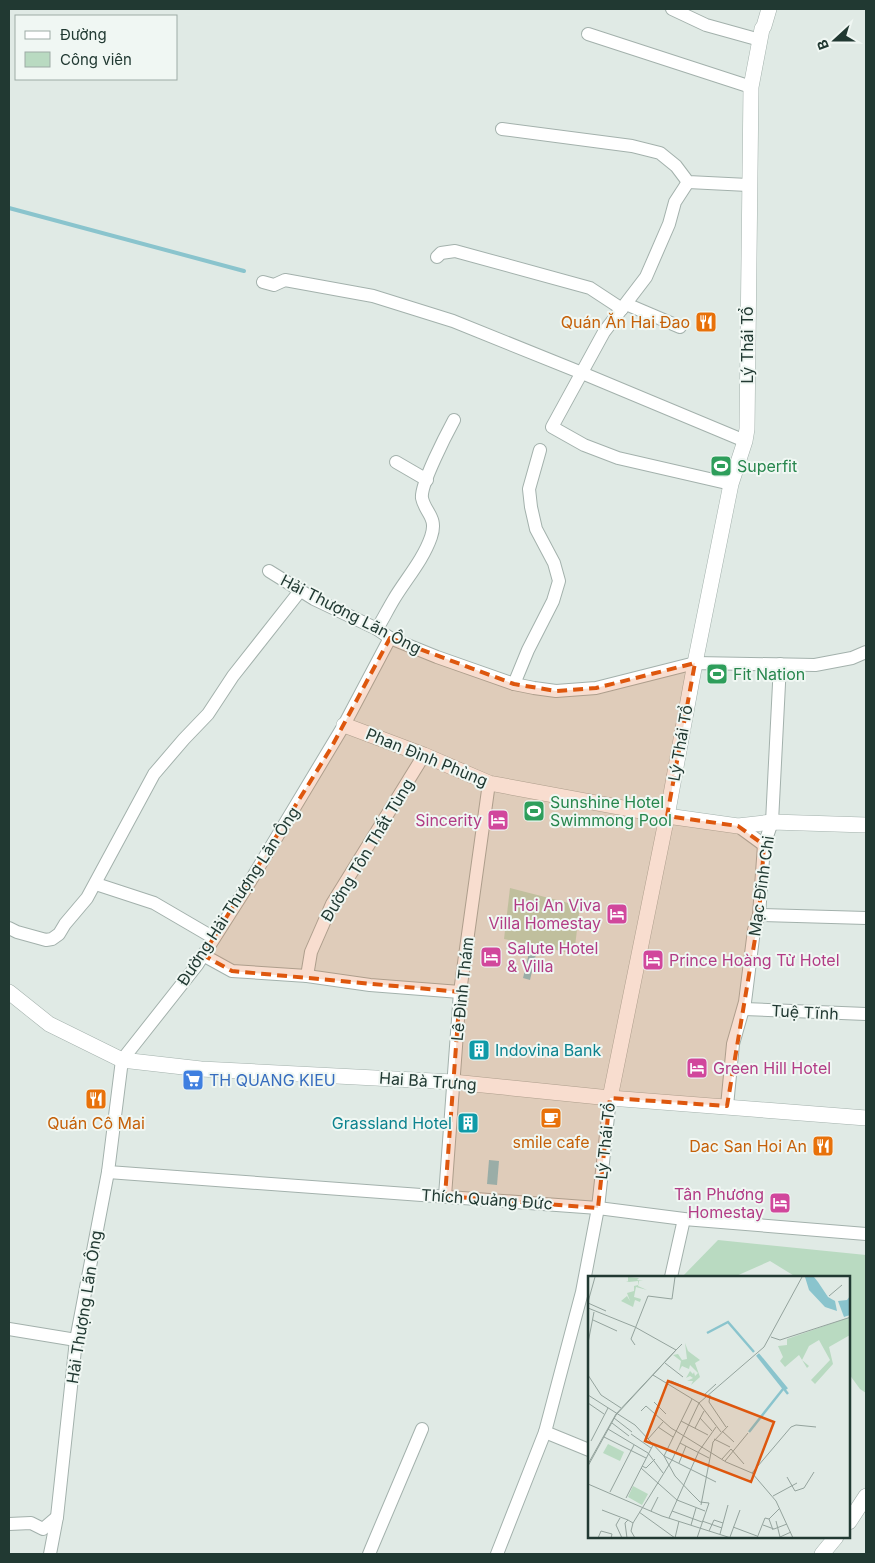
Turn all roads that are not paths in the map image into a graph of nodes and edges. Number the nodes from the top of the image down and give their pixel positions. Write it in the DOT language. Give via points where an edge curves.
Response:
graph roads {
  1 [pos="672,9"];
  2 [pos="769,9"];
  3 [pos="588,34"];
  4 [pos="760,40"];
  5 [pos="751,87"];
  6 [pos="502,129"];
  7 [pos="688,182"];
  8 [pos="748,185"];
  9 [pos="437,257"];
  10 [pos="263,282"];
  11 [pos="624,307"];
  12 [pos="680,327"];
  13 [pos="582,373"];
  14 [pos="454,420"];
  15 [pos="745,441"];
  16 [pos="540,450"];
  17 [pos="396,462"];
  18 [pos="427,480"];
  19 [pos="731,484"];
  20 [pos="269,571"];
  21 [pos="300,591"];
  22 [pos="377,629"];
  23 [pos="390,638"];
  24 [pos="866,652"];
  25 [pos="695,663"];
  26 [pos="780,664"];
  27 [pos="514,684"];
  28 [pos="344,725"];
  29 [pos="424,755"];
  30 [pos="489,783"];
  31 [pos="667,816"];
  32 [pos="772,822"];
  33 [pos="866,824"];
  34 [pos="738,826"];
  35 [pos="764,845"];
  36 [pos="96,884"];
  37 [pos="759,915"];
  38 [pos="866,918"];
  39 [pos="9,928"];
  40 [pos="214,938"];
  41 [pos="203,955"];
  42 [pos="307,976"];
  43 [pos="9,992"];
  44 [pos="460,992"];
  45 [pos="744,1009"];
  46 [pos="866,1014"];
  47 [pos="122,1060"];
  48 [pos="453,1082"];
  49 [pos="610,1098"];
  50 [pos="727,1106"];
  51 [pos="866,1118"];
  52 [pos="108,1172"];
  53 [pos="444,1196"];
  54 [pos="598,1208"];
  55 [pos="684,1219"];
  56 [pos="866,1234"];
  57 [pos="671,1276"];
  58 [pos="9,1329"];
  59 [pos="76,1340"];
  60 [pos="422,1429"];
  61 [pos="545,1432"];
  62 [pos="588,1450"];
  63 [pos="866,1496"];
  64 [pos="57,1517"];
  65 [pos="850,1520"];
  66 [pos="9,1524"];
  67 [pos="830,1538"];
  68 [pos="50,1554"];
  69 [pos="369,1554"];
  70 [pos="497,1554"];
  71 [pos="822,1554"];
  1 -- 4 [label="street" via="706,25"];
  2 -- 4 [label="street, Lý Thái Tổ"];
  3 -- 5 [label="street"];
  4 -- 5 [label="street, Lý Thái Tổ"];
  5 -- 8 [label="street, Lý Thái Tổ"];
  6 -- 7 [label="street" via="632,146 660,153"];
  7 -- 8 [label="street"];
  7 -- 11 [label="street" via="676,202 646,277"];
  8 -- 15 [label="street, Lý Thái Tổ"];
  9 -- 11 [label="street" via="441,253 455,251 570,281"];
  10 -- 13 [label="street" via="274,284 285,280 373,296 453,321"];
  11 -- 12 [label="street"];
  11 -- 13 [label="street" via="604,332"];
  13 -- 15 [label="street"];
  13 -- 19 [label="street" via="552,427 584,445 618,458"];
  14 -- 18 [label="street"];
  15 -- 19 [label="street, Lý Thái Tổ"];
  16 -- 27 [label="street" via="529,489 531,507 536,529 554,563 558,580 553,601"];
  17 -- 18 [label="street"];
  18 -- 22 [label="street" via="422,498 434,525 431,537"];
  19 -- 25 [label="street, Lý Thái Tổ"];
  20 -- 21 [label="street, Hải Thượng Lãn Ông"];
  21 -- 22 [label="street, Hải Thượng Lãn Ông"];
  21 -- 36 [label="street" via="233,676 208,714 154,774"];
  22 -- 23 [label="street, Hải Thượng Lãn Ông"];
  23 -- 27 [label="street, Hải Thượng Lãn Ông"];
  23 -- 28 [label="street, Đường Hải Thượng Lãn Ông"];
  24 -- 26 [label="street, Hải Thượng Lãn Ông" via="815,665"];
  25 -- 26 [label="street, Hải Thượng Lãn Ông"];
  25 -- 27 [label="street, Hải Thượng Lãn Ông" via="596,688 556,692"];
  25 -- 31 [label="street, Lý Thái Tổ"];
  26 -- 32 [label="street, Mạc Đĩnh Chi"];
  28 -- 29 [label="street, Phan Đình Phùng"];
  28 -- 40 [label="street, Đường Hải Thượng Lãn Ông"];
  29 -- 30 [label="street, Phan Đình Phùng"];
  29 -- 42 [label="street, Đường Tôn Thất Tùng" via="332,904 311,952"];
  30 -- 31 [label="street, Phan Đình Phùng"];
  30 -- 44 [label="street, Lê Đình Thám"];
  31 -- 34 [label="street, Phan Đình Phùng"];
  31 -- 49 [label="street, Lý Thái Tổ"];
  32 -- 33 [label="street, Phan Đình Phùng"];
  32 -- 34 [label="street, Phan Đình Phùng"];
  32 -- 35 [label="street, Mạc Đĩnh Chi"];
  34 -- 35 [label="street"];
  35 -- 37 [label="street, Mạc Đĩnh Chi"];
  36 -- 39 [label="street" via="52,939 38,939"];
  36 -- 40 [label="street" via="154,903"];
  37 -- 38 [label="street"];
  37 -- 45 [label="street, Mạc Đĩnh Chi" via="754,930"];
  40 -- 41 [label="street, Đường Hải Thượng Lãn Ông"];
  41 -- 42 [label="street" via="232,971"];
  41 -- 47 [label="street, Đường Hải Thượng Lãn Ông"];
  42 -- 44 [label="street"];
  43 -- 47 [label="street, Hai Bà Trưng" via="49,1024"];
  44 -- 48 [label="street, Lê Đình Thám"];
  45 -- 46 [label="street, Tuệ Tĩnh"];
  45 -- 50 [label="street, Mạc Đĩnh Chi" via="733,1044"];
  47 -- 48 [label="street, Hai Bà Trưng" via="201,1069"];
  47 -- 52 [label="street, Hải Thượng Lãn Ông"];
  48 -- 49 [label="street, Hai Bà Trưng"];
  48 -- 53 [label="street, Lê Đình Thám"];
  49 -- 50 [label="street, Hai Bà Trưng"];
  49 -- 54 [label="street, Lý Thái Tổ"];
  50 -- 51 [label="street, Hai Bà Trưng"];
  52 -- 53 [label="street, Thích Quảng Đức"];
  52 -- 59 [label="street, Hải Thượng Lãn Ông"];
  53 -- 54 [label="street, Thích Quảng Đức"];
  54 -- 55 [label="street, Thích Quảng Đức"];
  54 -- 61 [label="street, Lý Thái Tổ" via="582,1292"];
  55 -- 56 [label="street, Thích Quảng Đức"];
  55 -- 57 [label="street"];
  58 -- 59 [label="street"];
  59 -- 64 [label="street, Hải Thượng Lãn Ông"];
  60 -- 69 [label="street"];
  61 -- 62 [label="street"];
  61 -- 70 [label="street, Lý Thái Tổ"];
  63 -- 65 [label="street"];
  64 -- 66 [label="street" via="43,1529 32,1523"];
  64 -- 68 [label="street, Hải Thượng Lãn Ông"];
  67 -- 71 [label="street"];
}
